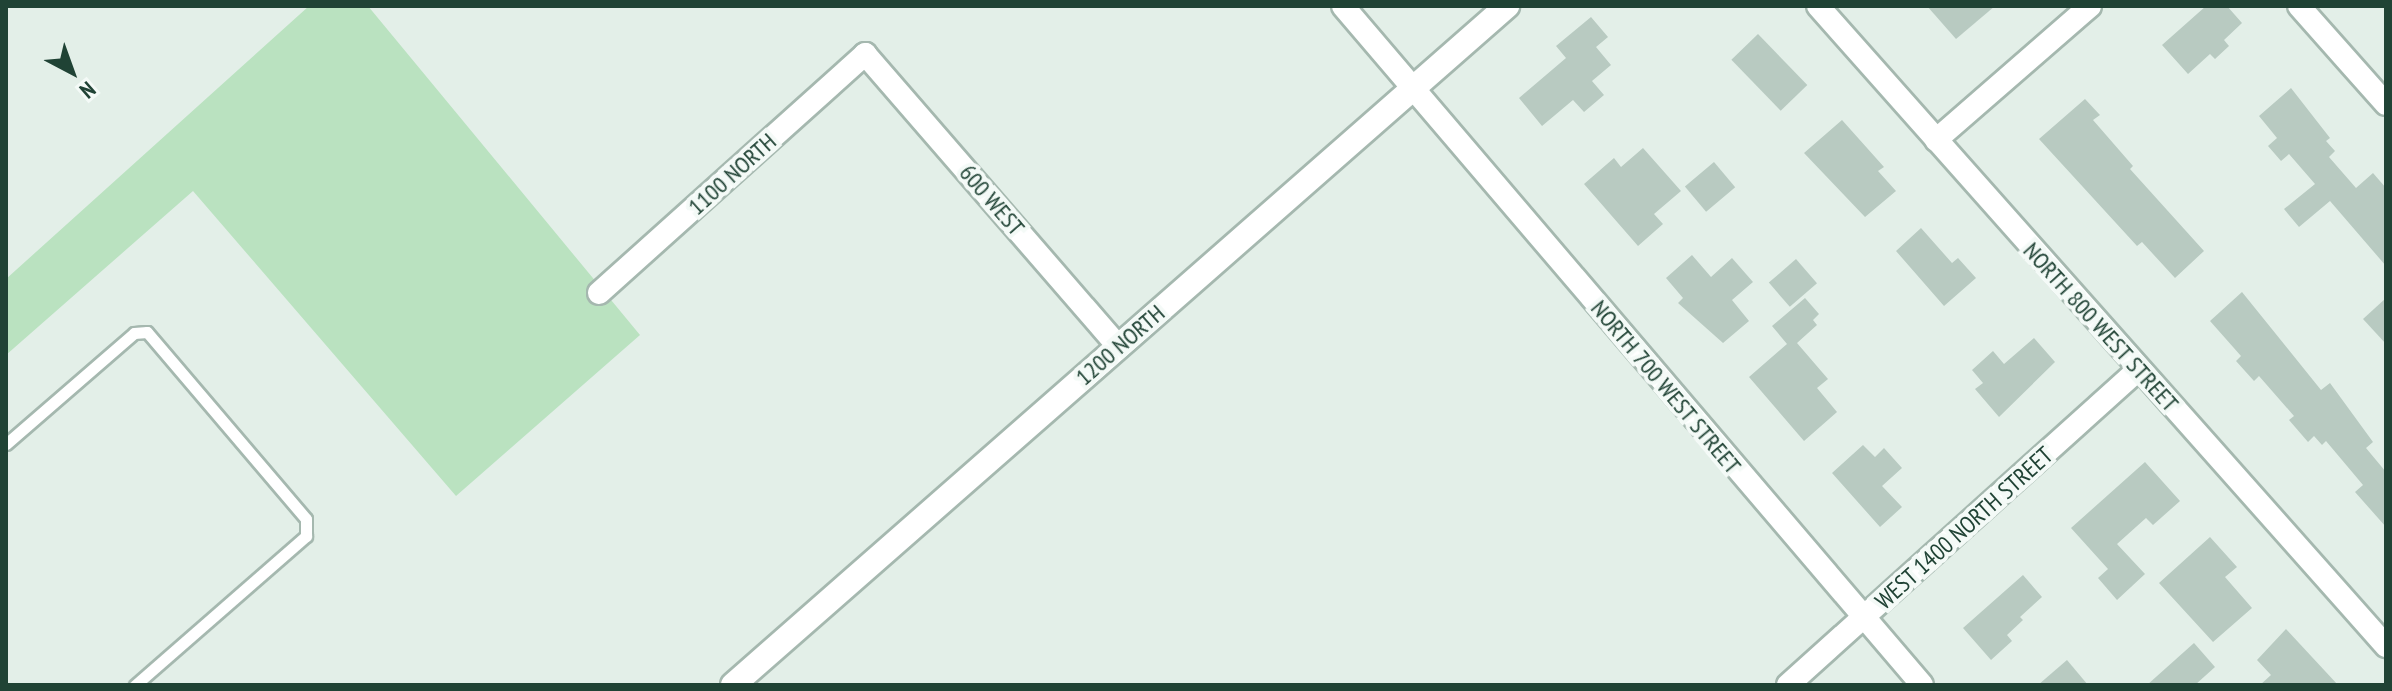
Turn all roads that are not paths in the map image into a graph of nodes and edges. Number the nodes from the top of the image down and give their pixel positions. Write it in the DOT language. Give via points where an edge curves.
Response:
graph roads {
  1 [pos="1343,6"];
  2 [pos="1507,6"];
  3 [pos="1818,6"];
  4 [pos="2090,6"];
  5 [pos="2299,6"];
  6 [pos="865,54"];
  7 [pos="1413,87"];
  8 [pos="2386,104"];
  9 [pos="1936,140"];
  10 [pos="599,293"];
  11 [pos="1118,346"];
  12 [pos="2138,370"];
  13 [pos="6,444"];
  14 [pos="1863,619"];
  15 [pos="2386,646"];
  16 [pos="135,685"];
  17 [pos="733,685"];
  18 [pos="1788,685"];
  19 [pos="1922,685"];
  1 -- 7 [label="street, NORTH 700 WEST STREET"];
  2 -- 7 [label="street, 1200 NORTH"];
  3 -- 9 [label="street, NORTH 800 WEST STREET"];
  4 -- 9 [label="street"];
  5 -- 8 [label="street"];
  6 -- 10 [label="street, 1100 NORTH"];
  6 -- 11 [label="street, 600 WEST"];
  7 -- 11 [label="street, 1200 NORTH"];
  7 -- 14 [label="street, NORTH 700 WEST STREET"];
  9 -- 12 [label="street, NORTH 800 WEST STREET"];
  11 -- 17 [label="street, 1200 NORTH"];
  12 -- 14 [label="street, WEST 1400 NORTH STREET"];
  12 -- 15 [label="street, NORTH 800 WEST STREET"];
  13 -- 16 [label="lane" via="134,333 147,332 306,519 306,536"];
  14 -- 18 [label="street, WEST 1400 NORTH STREET"];
  14 -- 19 [label="street, NORTH 700 WEST STREET"];
}
